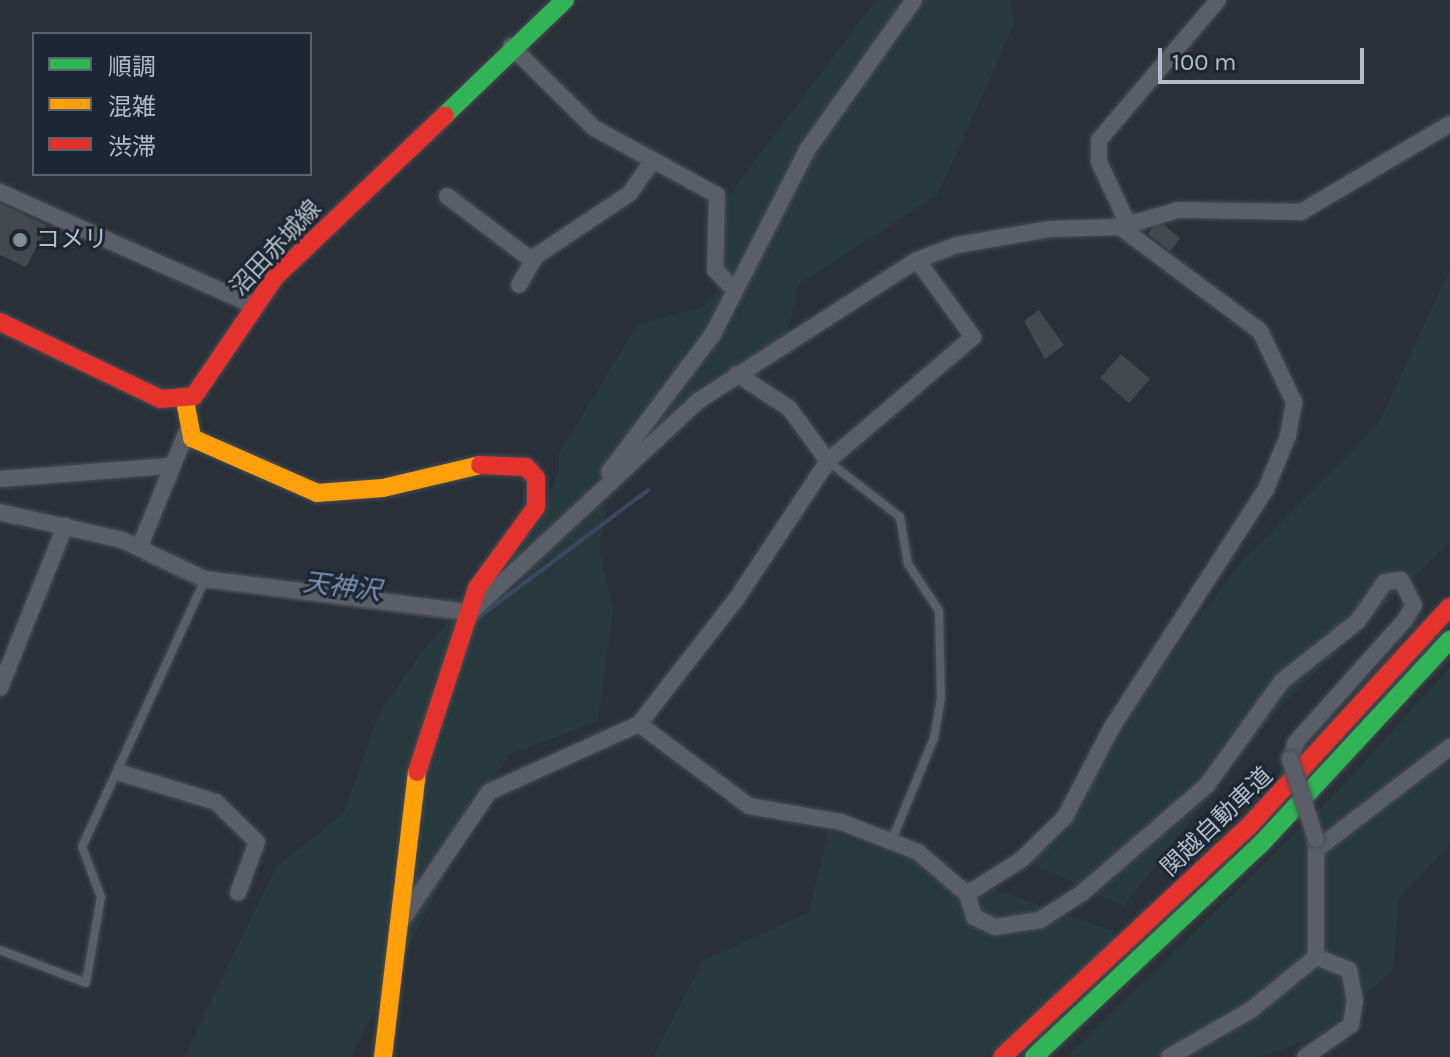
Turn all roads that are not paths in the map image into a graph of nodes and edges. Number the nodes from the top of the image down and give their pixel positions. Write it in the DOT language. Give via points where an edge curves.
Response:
graph roads {
  1 [pos="565,0"];
  2 [pos="914,0"];
  3 [pos="1218,0"];
  4 [pos="511,46"];
  5 [pos="1450,124"];
  6 [pos="652,162"];
  7 [pos="0,192"];
  8 [pos="447,196"];
  9 [pos="1123,225"];
  10 [pos="917,260"];
  11 [pos="533,261"];
  12 [pos="519,285"];
  13 [pos="732,287"];
  14 [pos="253,305"];
  15 [pos="0,322"];
  16 [pos="737,374"];
  17 [pos="185,401"];
  18 [pos="187,431"];
  19 [pos="828,461"];
  20 [pos="168,466"];
  21 [pos="0,479"];
  22 [pos="605,481"];
  23 [pos="0,512"];
  24 [pos="64,532"];
  25 [pos="140,546"];
  26 [pos="205,579"];
  27 [pos="1450,607"];
  28 [pos="471,612"];
  29 [pos="1450,640"];
  30 [pos="0,688"];
  31 [pos="639,724"];
  32 [pos="1450,747"];
  33 [pos="121,773"];
  34 [pos="1316,844"];
  35 [pos="890,845"];
  36 [pos="238,893"];
  37 [pos="967,894"];
  38 [pos="394,932"];
  39 [pos="0,950"];
  40 [pos="1316,957"];
  41 [pos="383,1057"];
  42 [pos="1002,1057"];
  43 [pos="1034,1057"];
  44 [pos="1169,1057"];
  45 [pos="1305,1057"];
  1 -- 4 [label="main road, 沼田赤城線"];
  2 -- 13 [label="street" via="807,150"];
  3 -- 9 [label="street" via="1099,140 1099,162"];
  4 -- 6 [label="street" via="594,128"];
  4 -- 14 [label="main road, 沼田赤城線"];
  5 -- 9 [label="street" via="1301,212 1178,210"];
  6 -- 11 [label="street" via="630,193"];
  6 -- 13 [label="street" via="717,195 715,270"];
  7 -- 14 [label="street"];
  8 -- 11 [label="street"];
  9 -- 10 [label="street" via="1050,229 957,245"];
  9 -- 37 [label="street" via="1260,331 1294,402 1288,436 1252,514 1119,716 1065,817 1021,860"];
  10 -- 16 [label="street"];
  10 -- 19 [label="street" via="973,337"];
  11 -- 12 [label="street"];
  13 -- 22 [label="street" via="713,334"];
  14 -- 17 [label="main road, 沼田赤城線" via="201,388"];
  15 -- 17 [label="main road" via="150,395"];
  16 -- 19 [label="street" via="789,408"];
  16 -- 22 [label="street"];
  17 -- 18 [label="main road"];
  18 -- 20 [label="street"];
  18 -- 28 [label="main road" via="201,444 317,493 383,488 492,462 526,467 536,478 536,507 483,577"];
  19 -- 31 [label="street" via="737,598"];
  19 -- 35 [label="lane" via="900,517 908,564 939,611 941,698 934,738"];
  20 -- 21 [label="street"];
  20 -- 25 [label="street"];
  22 -- 28 [label="street" via="490,601"];
  23 -- 24 [label="street"];
  24 -- 25 [label="street"];
  24 -- 30 [label="street"];
  25 -- 26 [label="street"];
  26 -- 28 [label="street"];
  26 -- 33 [label="lane"];
  27 -- 42 [label="main road, 関越自動車道" via="1319,755"];
  28 -- 38 [label="main road" via="415,780"];
  29 -- 43 [label="main road, 関越自動車道" via="1260,845"];
  31 -- 35 [label="street" via="749,806 841,822"];
  31 -- 38 [label="street" via="489,792"];
  32 -- 34 [label="street"];
  33 -- 36 [label="street" via="216,802 257,842"];
  33 -- 39 [label="lane" via="82,847 101,897 86,983"];
  34 -- 37 [label="street, bridge" via="1290,759 1296,742 1405,620 1414,605 1401,580 1385,582 1358,621 1282,681 1207,785 1082,893 1040,920 995,927 974,917"];
  34 -- 40 [label="street"];
  35 -- 37 [label="street" via="918,852"];
  38 -- 41 [label="main road"];
  40 -- 44 [label="street" via="1251,1010 1215,1024"];
  40 -- 45 [label="street" via="1349,970 1355,1001 1351,1025"];
}
